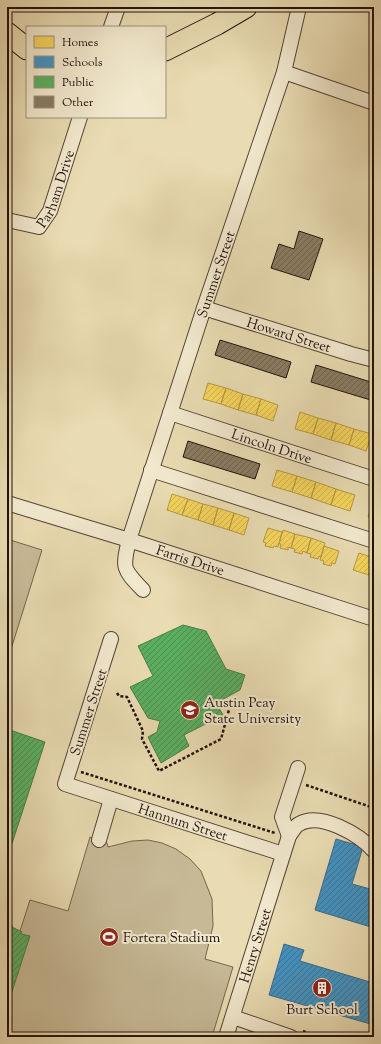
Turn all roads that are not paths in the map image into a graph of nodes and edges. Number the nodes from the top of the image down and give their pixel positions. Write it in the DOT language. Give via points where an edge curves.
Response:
graph roads {
  1 [pos="118,7"];
  2 [pos="300,7"];
  3 [pos="242,8"];
  4 [pos="111,26"];
  5 [pos="7,33"];
  6 [pos="26,48"];
  7 [pos="166,49"];
  8 [pos="284,72"];
  9 [pos="374,103"];
  10 [pos="80,118"];
  11 [pos="7,220"];
  12 [pos="204,308"];
  13 [pos="374,358"];
  14 [pos="170,413"];
  15 [pos="152,470"];
  16 [pos="374,479"];
  17 [pos="7,503"];
  18 [pos="129,540"];
  19 [pos="374,541"];
  20 [pos="143,590"];
  21 [pos="374,619"];
  22 [pos="111,639"];
  23 [pos="298,768"];
  24 [pos="65,784"];
  25 [pos="111,799"];
  26 [pos="283,835"];
  27 [pos="99,840"];
  28 [pos="374,851"];
  29 [pos="283,854"];
  30 [pos="233,1017"];
  31 [pos="294,1033"];
  32 [pos="226,1037"];
  1 -- 4 [label="street"];
  2 -- 8 [label="street, Summer Street"];
  3 -- 7 [label="highway"];
  5 -- 6 [label="highway"];
  8 -- 9 [label="street"];
  8 -- 12 [label="street, Summer Street"];
  10 -- 11 [label="street, Parham Drive" via="50,211 39,227"];
  12 -- 13 [label="street, Howard Street" via="351,354"];
  12 -- 14 [label="street, Summer Street"];
  14 -- 15 [label="street, Summer Street"];
  14 -- 16 [label="street, Lincoln Drive"];
  15 -- 18 [label="street, Summer Street"];
  15 -- 19 [label="street"];
  17 -- 18 [label="street, Farris Drive"];
  18 -- 20 [label="street, Summer Street" via="124,560 127,572"];
  18 -- 21 [label="street, Farris Drive"];
  22 -- 24 [label="street, Summer Street"];
  23 -- 26 [label="street" via="282,818"];
  24 -- 25 [label="street, Hannum Street"];
  25 -- 27 [label="street"];
  25 -- 29 [label="street, Hannum Street"];
  26 -- 28 [label="street" via="298,824 310,820 323,821 350,832"];
  26 -- 29 [label="street"];
  29 -- 30 [label="street, Henry Street"];
  30 -- 31 [label="street"];
  30 -- 32 [label="street, Henry Street"];
}
